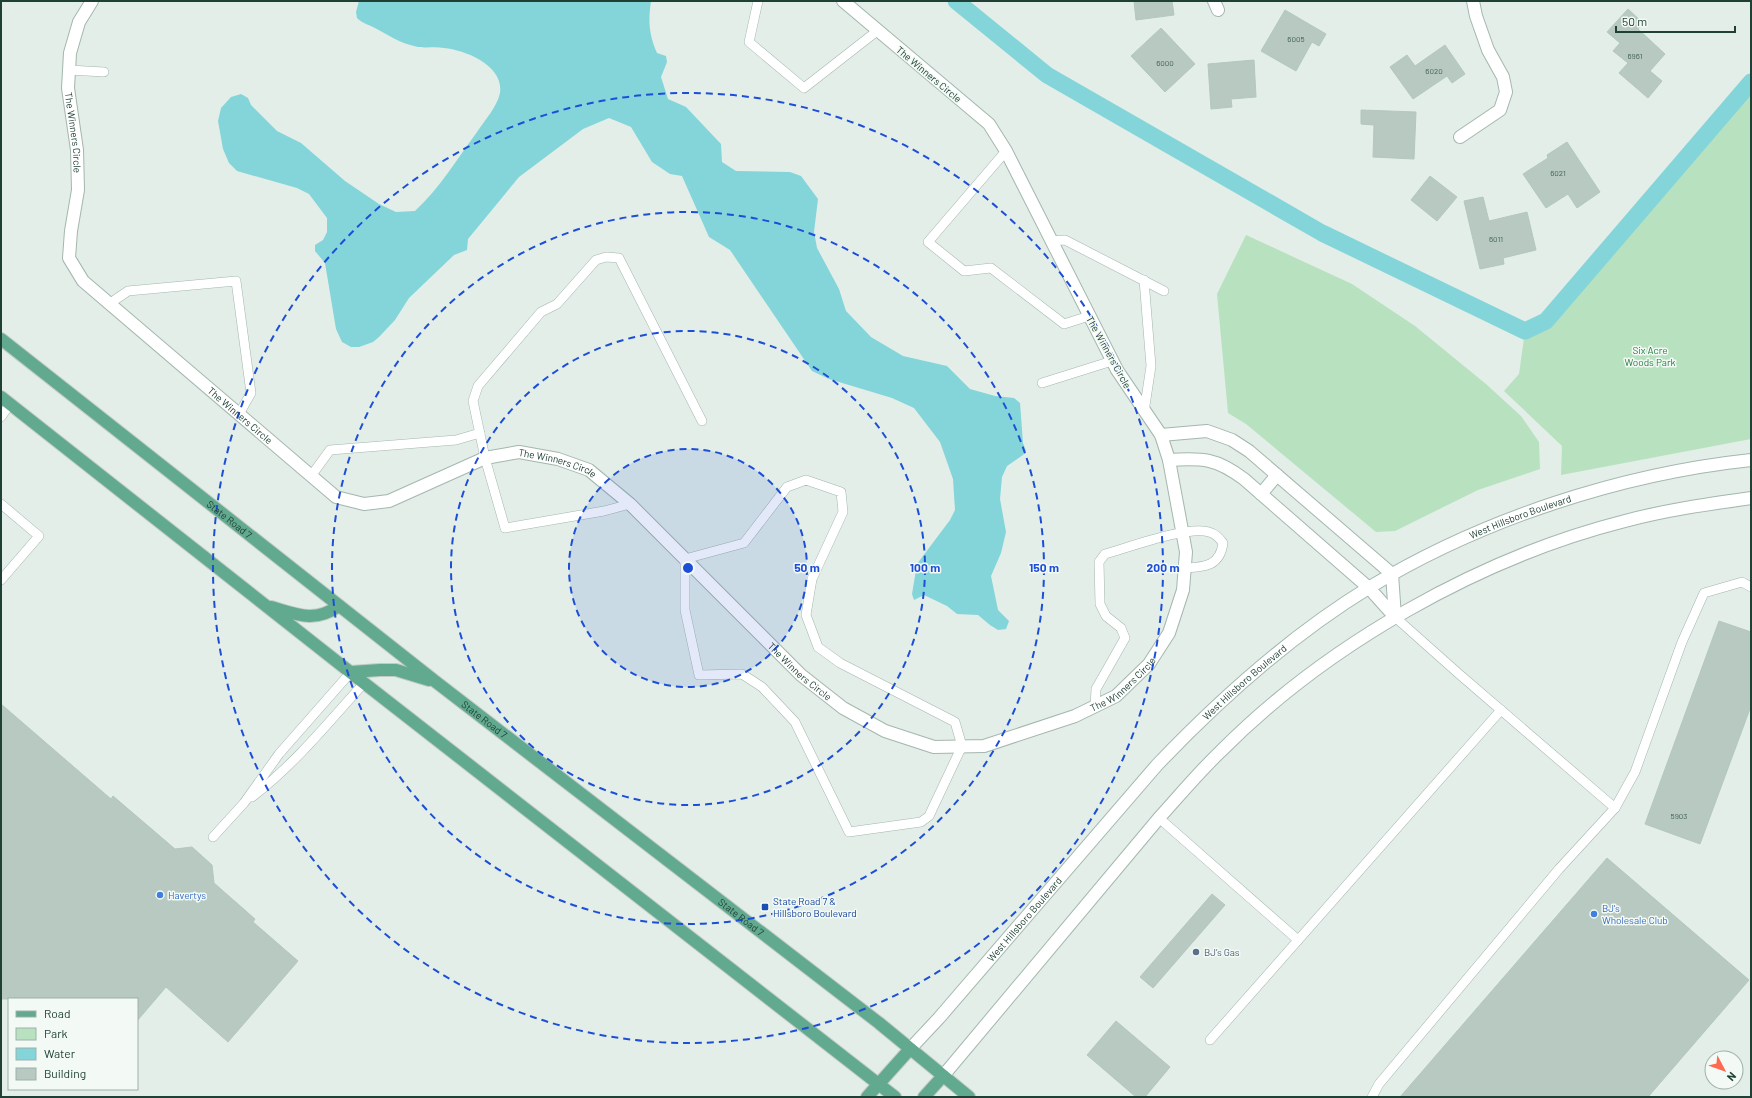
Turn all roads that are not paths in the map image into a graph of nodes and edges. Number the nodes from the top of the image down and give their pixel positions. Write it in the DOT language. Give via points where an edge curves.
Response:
graph roads {
  1 [pos="92,1"];
  2 [pos="758,1"];
  3 [pos="843,1"];
  4 [pos="1473,1"];
  5 [pos="877,31"];
  6 [pos="69,70"];
  7 [pos="104,72"];
  8 [pos="1460,137"];
  9 [pos="1006,151"];
  10 [pos="1052,241"];
  11 [pos="1144,280"];
  12 [pos="1164,291"];
  13 [pos="110,304"];
  14 [pos="1089,316"];
  15 [pos="1,339"];
  16 [pos="1112,362"];
  17 [pos="1042,383"];
  18 [pos="6,401"];
  19 [pos="1144,412"];
  20 [pos="239,414"];
  21 [pos="1,417"];
  22 [pos="702,421"];
  23 [pos="480,433"];
  24 [pos="1161,435"];
  25 [pos="485,458"];
  26 [pos="1169,460"];
  27 [pos="1751,460"];
  28 [pos="1277,475"];
  29 [pos="311,476"];
  30 [pos="1261,494"];
  31 [pos="1751,498"];
  32 [pos="1,504"];
  33 [pos="630,504"];
  34 [pos="1183,532"];
  35 [pos="685,559"];
  36 [pos="1186,568"];
  37 [pos="1392,574"];
  38 [pos="1,580"];
  39 [pos="1751,587"];
  40 [pos="1369,588"];
  41 [pos="266,606"];
  42 [pos="339,606"];
  43 [pos="1395,617"];
  44 [pos="351,672"];
  45 [pos="436,682"];
  46 [pos="364,683"];
  47 [pos="1095,706"];
  48 [pos="1501,710"];
  49 [pos="962,746"];
  50 [pos="244,803"];
  51 [pos="1615,808"];
  52 [pos="1159,818"];
  53 [pos="213,837"];
  54 [pos="1298,940"];
  55 [pos="1210,1040"];
  56 [pos="910,1049"];
  57 [pos="943,1076"];
  58 [pos="878,1084"];
  59 [pos="867,1097"];
  60 [pos="895,1097"];
  61 [pos="924,1097"];
  62 [pos="969,1097"];
  63 [pos="1372,1097"];
  1 -- 6 [label="street, The Winners Circle" via="79,22 70,53"];
  2 -- 5 [label="lane" via="749,42 804,88"];
  3 -- 5 [label="street, The Winners Circle"];
  4 -- 8 [label="street" via="1488,50 1503,77 1506,92 1500,110"];
  5 -- 9 [label="street, The Winners Circle" via="988,124"];
  6 -- 7 [label="lane"];
  6 -- 13 [label="street, The Winners Circle" via="68,88 77,150 78,190 69,258 83,281"];
  9 -- 10 [label="street, The Winners Circle"];
  9 -- 14 [label="lane" via="928,242 964,271 991,268 1064,324"];
  10 -- 11 [label="lane" via="1065,240"];
  10 -- 14 [label="street, The Winners Circle"];
  11 -- 12 [label="lane"];
  11 -- 19 [label="lane" via="1151,366"];
  13 -- 20 [label="street, The Winners Circle"];
  13 -- 20 [label="lane" via="128,291 236,281 251,393"];
  14 -- 16 [label="street, The Winners Circle"];
  15 -- 42 [label="main road, State Road 7"];
  16 -- 17 [label="lane"];
  16 -- 19 [label="street, The Winners Circle"];
  18 -- 21 [label="lane"];
  18 -- 41 [label="main road"];
  19 -- 24 [label="street, The Winners Circle"];
  20 -- 29 [label="street, The Winners Circle"];
  22 -- 23 [label="lane" via="619,258 606,257 596,260 557,304 541,312 478,386 473,401"];
  23 -- 25 [label="lane"];
  23 -- 29 [label="lane" via="456,440 330,450"];
  24 -- 26 [label="street, The Winners Circle"];
  24 -- 28 [label="street" via="1207,431 1232,440"];
  25 -- 29 [label="street, The Winners Circle" via="390,501 364,504 336,496"];
  25 -- 33 [label="street, The Winners Circle" via="519,452 558,459 589,470"];
  25 -- 33 [label="lane" via="505,528"];
  26 -- 30 [label="street" via="1198,458 1227,466"];
  26 -- 34 [label="street, The Winners Circle"];
  27 -- 37 [label="street, West Hillsboro Boulevard" via="1684,469 1554,503 1486,529"];
  28 -- 30 [label="street"];
  28 -- 37 [label="street"];
  30 -- 40 [label="street"];
  31 -- 43 [label="street" via="1651,515 1588,532 1479,574"];
  32 -- 38 [label="lane" via="39,536"];
  33 -- 35 [label="street, The Winners Circle"];
  34 -- 36 [label="street, The Winners Circle"];
  34 -- 36 [label="lane" via="1208,531 1218,536 1223,543 1222,553 1214,562 1206,567"];
  34 -- 47 [label="lane" via="1105,554 1099,562 1100,604 1106,616 1121,628 1125,638 1096,689"];
  35 -- 49 [label="street, The Winners Circle" via="801,675 843,708 885,731 934,747"];
  35 -- 49 [label="lane" via="685,610 699,675 742,674 762,687 795,722 849,832 921,822 929,816"];
  35 -- 49 [label="lane" via="744,544 788,487 806,480 841,492 843,512 812,579 806,615 818,647 840,663 955,722"];
  36 -- 47 [label="street, The Winners Circle" via="1183,590 1170,633 1149,664 1116,696"];
  37 -- 40 [label="street, West Hillsboro Boulevard"];
  37 -- 43 [label="street"];
  39 -- 51 [label="lane" via="1742,582 1704,593 1682,642 1634,772"];
  40 -- 43 [label="street"];
  40 -- 56 [label="street, West Hillsboro Boulevard" via="1253,672 1184,737 1152,770"];
  41 -- 42 [label="main road" via="302,616 318,616"];
  41 -- 44 [label="main road"];
  42 -- 45 [label="main road, State Road 7"];
  43 -- 48 [label="lane"];
  43 -- 52 [label="street" via="1320,667 1271,706 1220,751"];
  44 -- 45 [label="main road" via="396,670"];
  44 -- 46 [label="main road"];
  44 -- 50 [label="lane" via="279,754"];
  45 -- 56 [label="main road, State Road 7"];
  46 -- 50 [label="lane" via="298,757 273,781"];
  46 -- 58 [label="main road"];
  47 -- 49 [label="street, The Winners Circle" via="1075,716 984,746"];
  48 -- 51 [label="lane"];
  48 -- 54 [label="lane"];
  50 -- 53 [label="lane"];
  51 -- 63 [label="lane" via="1559,869 1379,1084"];
  52 -- 54 [label="lane"];
  52 -- 57 [label="street"];
  54 -- 55 [label="lane"];
  56 -- 57 [label="main road, State Road 7"];
  56 -- 58 [label="main road, West Hillsboro Boulevard"];
  57 -- 61 [label="main road"];
  57 -- 62 [label="main road, State Road 7"];
  58 -- 59 [label="main road, West Hillsboro Boulevard"];
  58 -- 60 [label="main road"];
}
